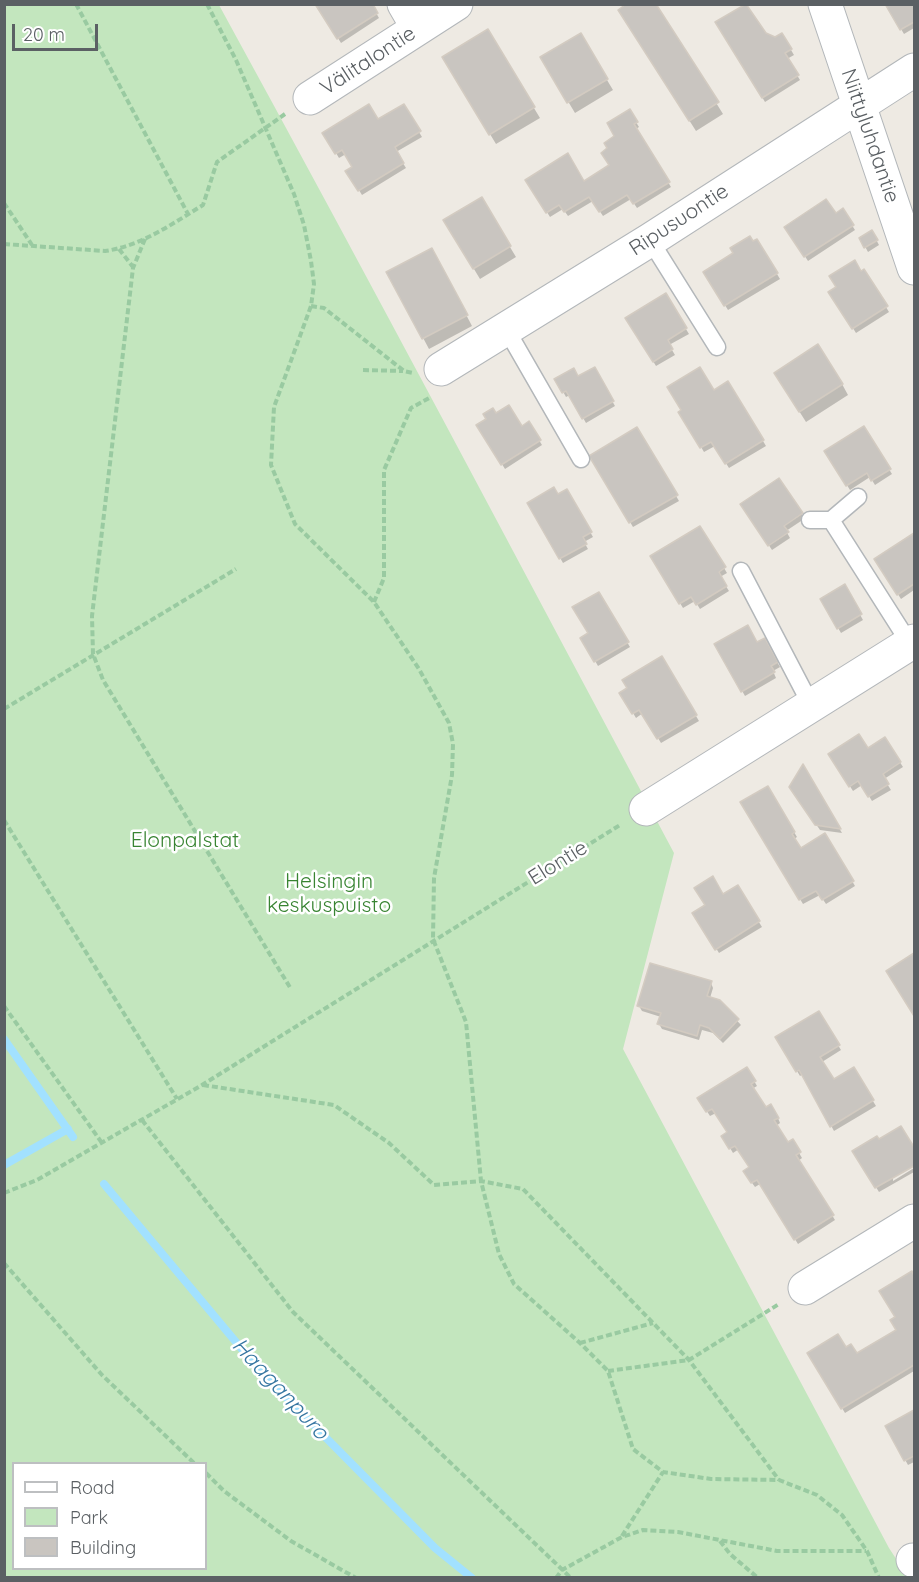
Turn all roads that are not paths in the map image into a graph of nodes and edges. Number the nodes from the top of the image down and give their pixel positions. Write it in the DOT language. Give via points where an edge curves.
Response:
graph roads {
  1 [pos="456,4"];
  2 [pos="825,4"];
  3 [pos="411,16"];
  4 [pos="915,70"];
  5 [pos="310,98"];
  6 [pos="859,104"];
  7 [pos="650,240"];
  8 [pos="915,268"];
  9 [pos="505,327"];
  10 [pos="717,347"];
  11 [pos="441,369"];
  12 [pos="581,459"];
  13 [pos="858,496"];
  14 [pos="810,520"];
  15 [pos="831,520"];
  16 [pos="741,572"];
  17 [pos="912,643"];
  18 [pos="811,705"];
  19 [pos="646,808"];
  20 [pos="915,1221"];
  21 [pos="805,1288"];
  1 -- 3 [label="street, Välitalontie"];
  2 -- 6 [label="street, Niittyluhdantie"];
  3 -- 5 [label="street, Välitalontie"];
  4 -- 6 [label="street, Ripusuontie"];
  6 -- 7 [label="street, Ripusuontie"];
  6 -- 8 [label="street, Niittyluhdantie"];
  7 -- 9 [label="street, Ripusuontie"];
  7 -- 10 [label="lane"];
  9 -- 11 [label="street, Ripusuontie"];
  9 -- 12 [label="lane"];
  13 -- 15 [label="lane"];
  14 -- 15 [label="lane"];
  15 -- 17 [label="lane"];
  16 -- 18 [label="lane"];
  17 -- 18 [label="street"];
  18 -- 19 [label="street"];
  20 -- 21 [label="street"];
}
